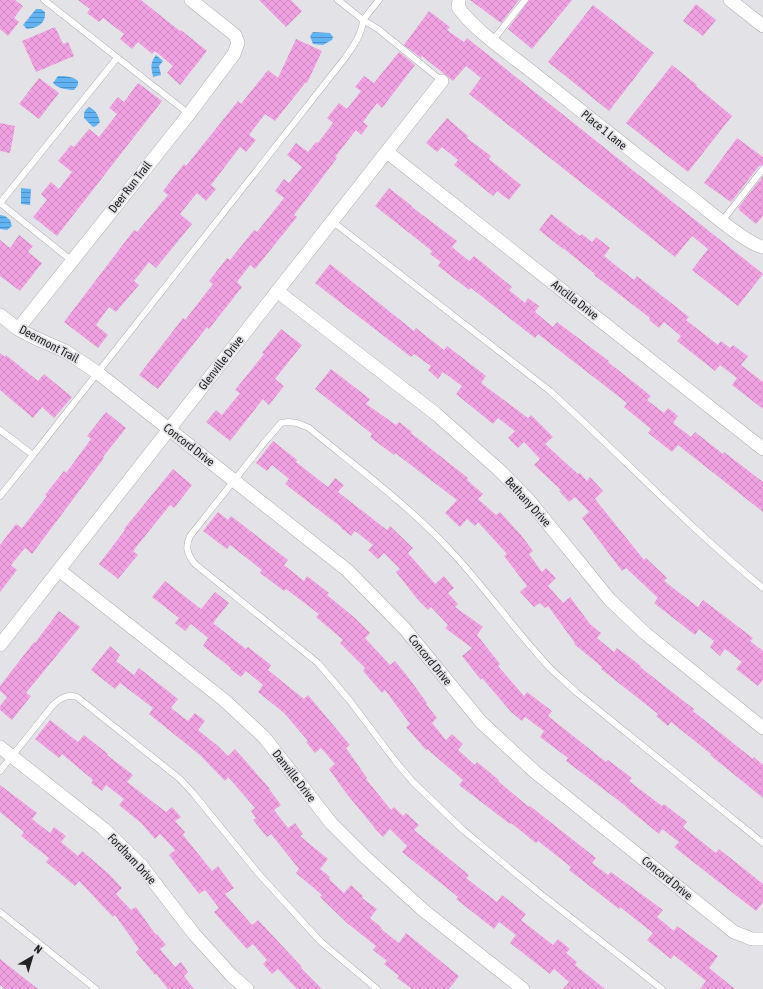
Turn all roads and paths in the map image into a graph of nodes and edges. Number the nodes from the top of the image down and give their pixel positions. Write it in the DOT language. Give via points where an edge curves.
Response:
graph roads {
  1 [pos="44,0"];
  2 [pos="191,0"];
  3 [pos="338,0"];
  4 [pos="379,0"];
  5 [pos="459,0"];
  6 [pos="524,0"];
  7 [pos="730,0"];
  8 [pos="363,20"];
  9 [pos="763,26"];
  10 [pos="492,40"];
  11 [pos="117,58"];
  12 [pos="442,81"];
  13 [pos="189,114"];
  14 [pos="387,152"];
  15 [pos="763,169"];
  16 [pos="331,221"];
  17 [pos="722,221"];
  18 [pos="763,247"];
  19 [pos="72,261"];
  20 [pos="277,291"];
  21 [pos="0,315"];
  22 [pos="18,329"];
  23 [pos="98,373"];
  24 [pos="0,430"];
  25 [pos="169,430"];
  26 [pos="763,449"];
  27 [pos="33,455"];
  28 [pos="234,481"];
  29 [pos="0,496"];
  30 [pos="59,570"];
  31 [pos="763,588"];
  32 [pos="0,645"];
  33 [pos="763,728"];
  34 [pos="0,747"];
  35 [pos="12,756"];
  36 [pos="0,771"];
  37 [pos="763,843"];
  38 [pos="0,912"];
  39 [pos="763,939"];
  40 [pos="96,989"];
  41 [pos="247,989"];
  42 [pos="377,989"];
  43 [pos="522,989"];
  44 [pos="662,989"];
  1 -- 11 [label="lane"];
  2 -- 13 [label="street, Deer Run Trail" via="235,35 238,43 234,54"];
  3 -- 8 [label="lane"];
  4 -- 8 [label="lane"];
  5 -- 10 [label="street, Place 1 Lane" via="458,7 465,16"];
  6 -- 10 [label="lane"];
  7 -- 9 [label="street"];
  8 -- 12 [label="lane" via="378,29"];
  8 -- 23 [label="lane" via="362,29 345,58"];
  10 -- 17 [label="street, Place 1 Lane"];
  11 -- 13 [label="lane"];
  11 -- 19 [label="lane" via="0,203"];
  12 -- 14 [label="street, Glenville Drive"];
  13 -- 19 [label="street, Deer Run Trail"];
  14 -- 16 [label="street, Glenville Drive"];
  14 -- 26 [label="street, Ancilla Drive"];
  15 -- 17 [label="lane"];
  16 -- 20 [label="street, Glenville Drive"];
  16 -- 31 [label="lane" via="550,392"];
  17 -- 18 [label="street, Place 1 Lane" via="749,241"];
  19 -- 22 [label="street, Deer Run Trail"];
  20 -- 25 [label="street, Glenville Drive"];
  20 -- 33 [label="street, Bethany Drive" via="436,414 498,469 527,498 610,600 646,634"];
  21 -- 22 [label="street, Deermont Trail"];
  22 -- 23 [label="street, Deermont Trail" via="65,351"];
  23 -- 25 [label="street, Concord Drive"];
  23 -- 27 [label="lane"];
  24 -- 27 [label="lane"];
  25 -- 28 [label="street, Concord Drive"];
  25 -- 30 [label="street, Glenville Drive"];
  27 -- 29 [label="lane"];
  28 -- 37 [label="lane" via="281,423 297,423 309,428 399,503 448,548 551,669 576,692"];
  28 -- 39 [label="street, Concord Drive" via="347,570 401,624 481,722 535,772 734,932 752,939"];
  28 -- 44 [label="lane" via="186,544 194,564 318,663 413,782 463,830"];
  30 -- 32 [label="street, Glenville Drive"];
  30 -- 43 [label="street, Danville Drive" via="224,700 264,737 331,823 365,857 424,910"];
  34 -- 35 [label="street, Fordham Drive"];
  35 -- 36 [label="lane"];
  35 -- 41 [label="street, Fordham Drive" via="104,829 141,865 194,934"];
  35 -- 42 [label="lane" via="58,700 71,696 83,701 180,779 258,873 321,942"];
  38 -- 40 [label="lane"];
}
